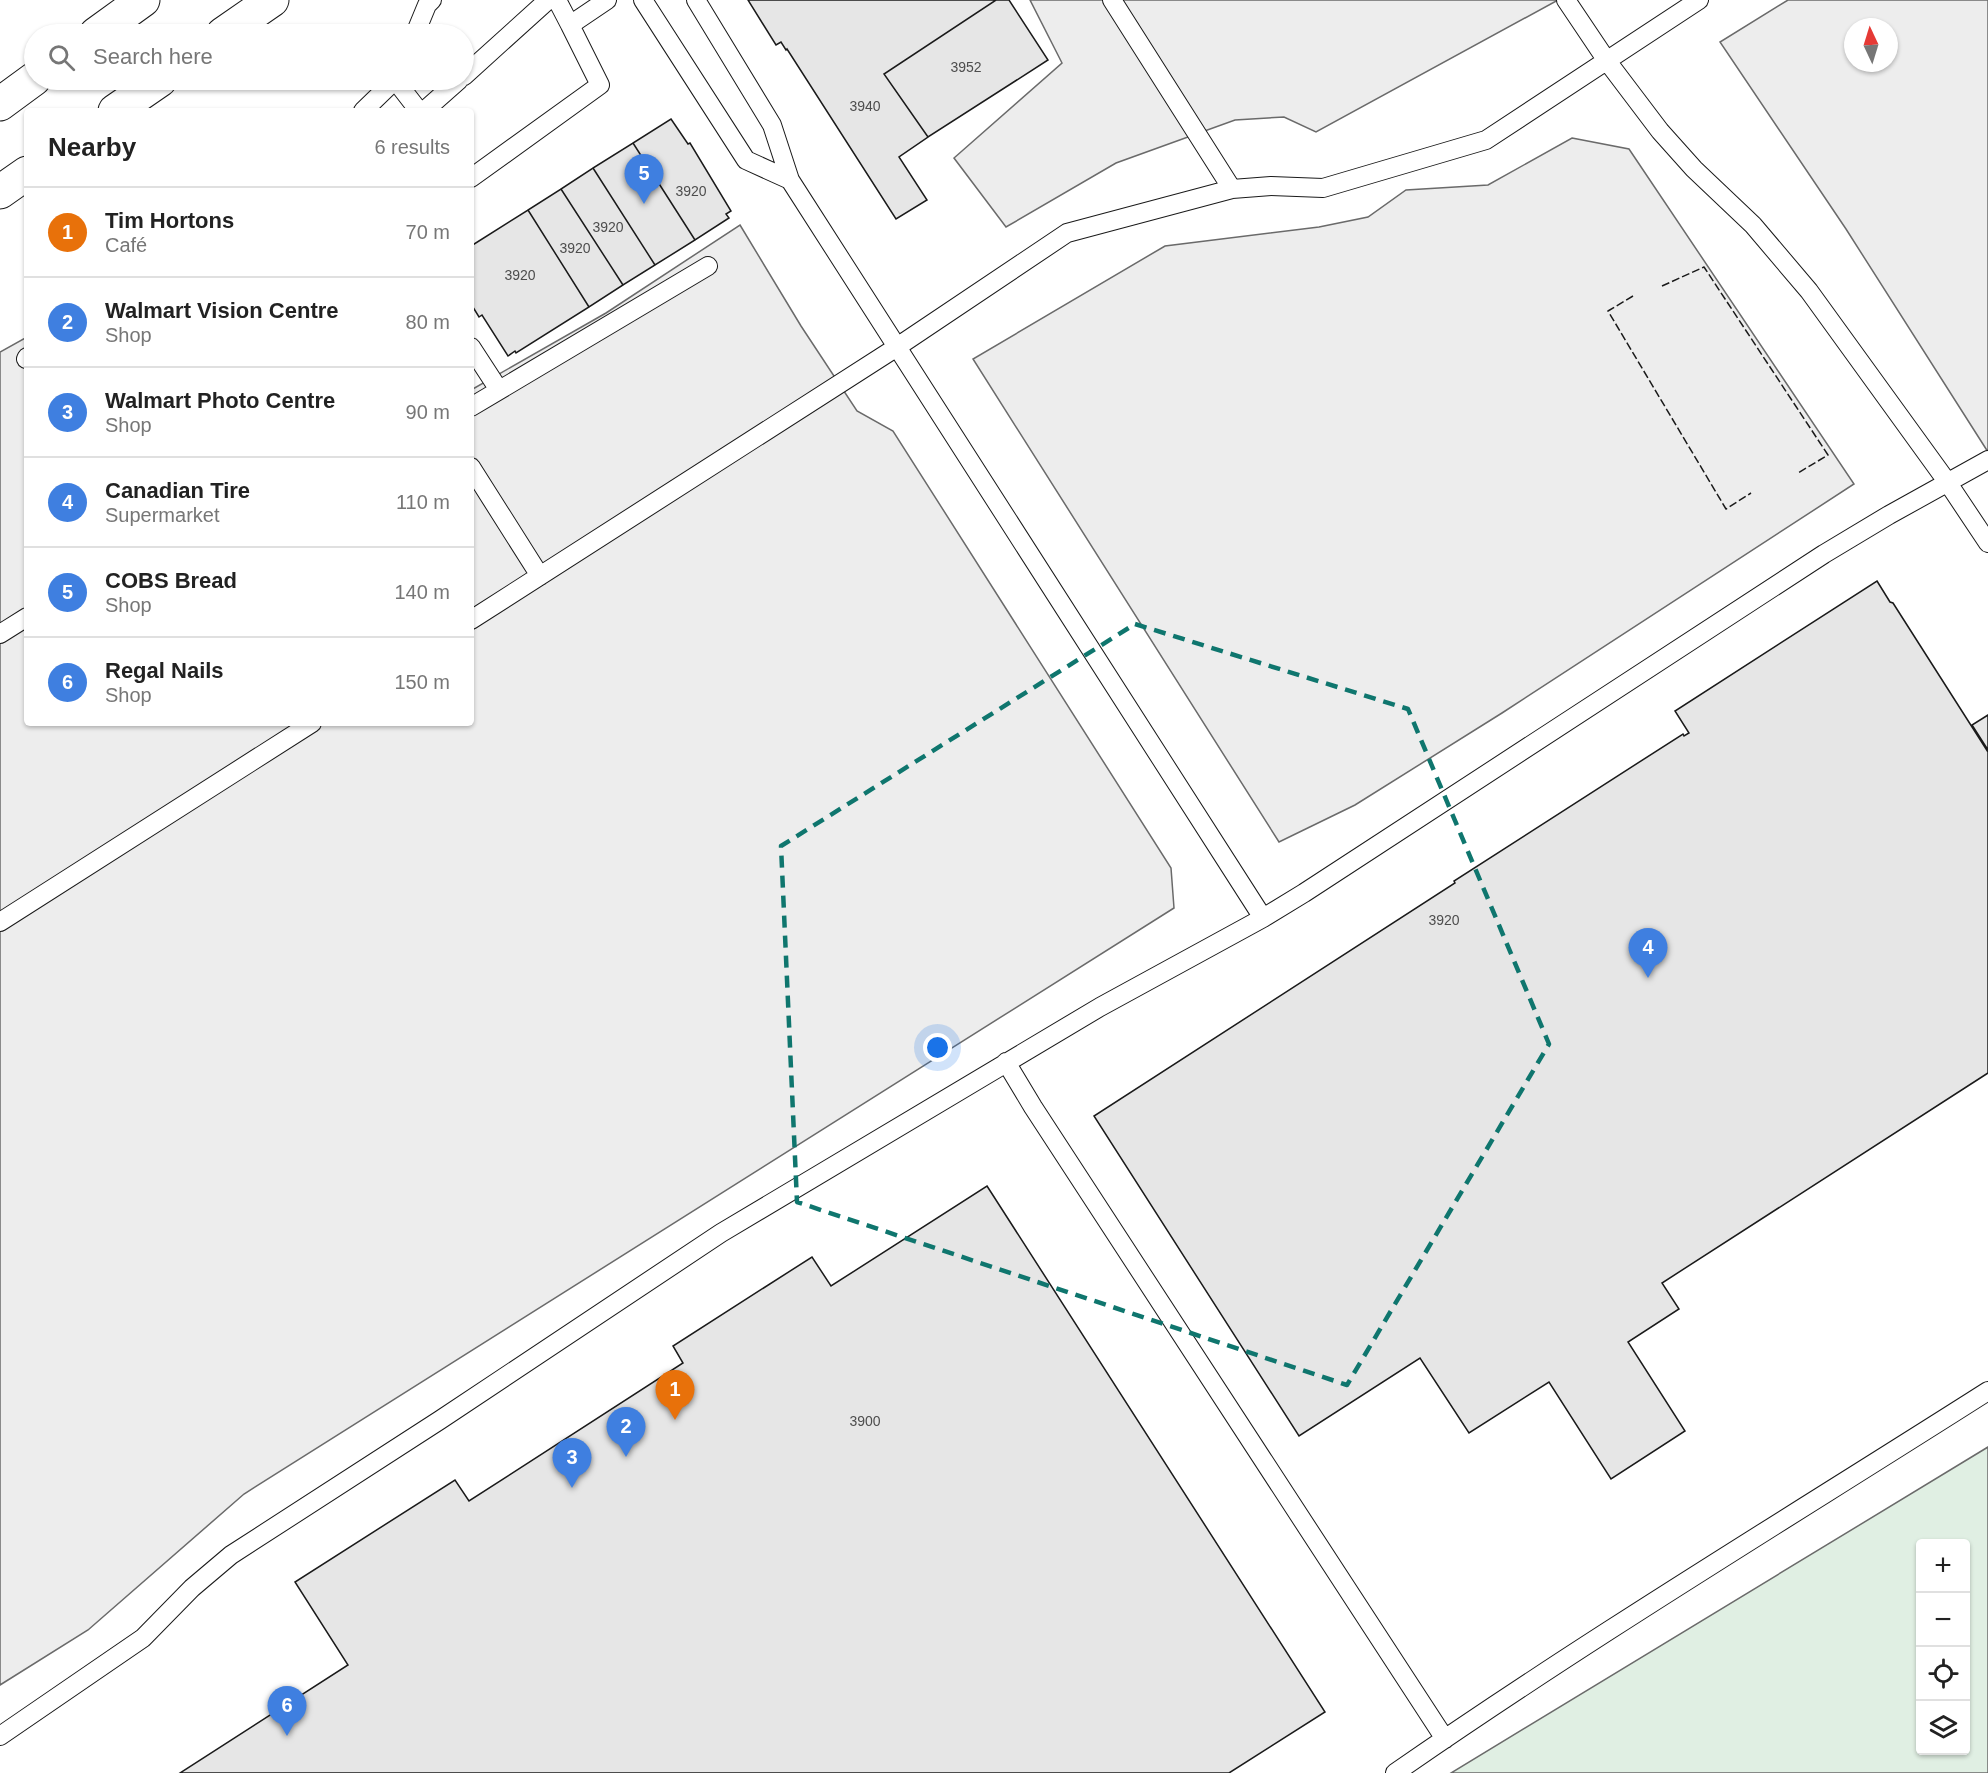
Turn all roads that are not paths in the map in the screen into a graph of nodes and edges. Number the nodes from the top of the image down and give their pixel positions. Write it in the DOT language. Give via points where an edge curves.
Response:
graph roads {
  1 [pos="143,0"];
  2 [pos="272,0"];
  3 [pos="548,0"];
  4 [pos="557,0"];
  5 [pos="607,0"];
  6 [pos="643,0"];
  7 [pos="696,0"];
  8 [pos="1112,0"];
  9 [pos="1566,0"];
  10 [pos="1699,0"];
  11 [pos="428,2"];
  12 [pos="110,24"];
  13 [pos="237,24"];
  14 [pos="418,24"];
  15 [pos="570,25"];
  16 [pos="1607,61"];
  17 [pos="474,67"];
  18 [pos="24,86"];
  19 [pos="145,90"];
  20 [pos="385,90"];
  21 [pos="403,90"];
  22 [pos="448,90"];
  23 [pos="0,104"];
  24 [pos="119,108"];
  25 [pos="366,108"];
  26 [pos="417,108"];
  27 [pos="427,108"];
  28 [pos="24,175"];
  29 [pos="474,176"];
  30 [pos="790,180"];
  31 [pos="1232,189"];
  32 [pos="0,192"];
  33 [pos="708,266"];
  34 [pos="897,347"];
  35 [pos="474,352"];
  36 [pos="499,390"];
  37 [pos="474,405"];
  38 [pos="1988,460"];
  39 [pos="474,472"];
  40 [pos="1948,483"];
  41 [pos="1988,543"];
  42 [pos="540,576"];
  43 [pos="474,618"];
  44 [pos="24,619"];
  45 [pos="0,634"];
  46 [pos="307,726"];
  47 [pos="1263,918"];
  48 [pos="0,922"];
  49 [pos="1006,1062"];
  50 [pos="1988,1391"];
  51 [pos="0,1736"];
  52 [pos="1445,1738"];
  53 [pos="1395,1773"];
  1 -- 12 [label="main road"];
  2 -- 13 [label="main road"];
  3 -- 17 [label="lane"];
  4 -- 15 [label="lane"];
  5 -- 15 [label="lane"];
  6 -- 30 [label="lane" via="746,160"];
  7 -- 30 [label="lane" via="772,125"];
  8 -- 31 [label="lane"];
  9 -- 16 [label="lane"];
  10 -- 16 [label="lane"];
  11 -- 14 [label="lane"];
  15 -- 29 [label="lane" via="600,85"];
  16 -- 31 [label="lane" via="1486,140 1323,188"];
  16 -- 40 [label="lane" via="1660,131 1753,225 1809,291"];
  18 -- 23 [label="main road"];
  19 -- 24 [label="main road"];
  20 -- 25 [label="lane"];
  21 -- 26 [label="lane"];
  22 -- 27 [label="lane"];
  28 -- 32 [label="main road"];
  30 -- 34 [label="lane"];
  31 -- 34 [label="lane" via="1067,233"];
  33 -- 36 [label="lane"];
  34 -- 42 [label="lane"];
  34 -- 47 [label="lane"];
  35 -- 36 [label="lane"];
  36 -- 37 [label="lane"];
  38 -- 40 [label="lane"];
  39 -- 42 [label="lane"];
  40 -- 41 [label="lane"];
  40 -- 47 [label="lane" via="1824,554"];
  42 -- 43 [label="lane"];
  44 -- 45 [label="lane"];
  46 -- 48 [label="lane"];
  47 -- 49 [label="lane"];
  49 -- 51 [label="lane" via="722,1233 231,1555 143,1638"];
  49 -- 52 [label="lane"];
  50 -- 52 [label="lane"];
  52 -- 53 [label="lane"];
}
